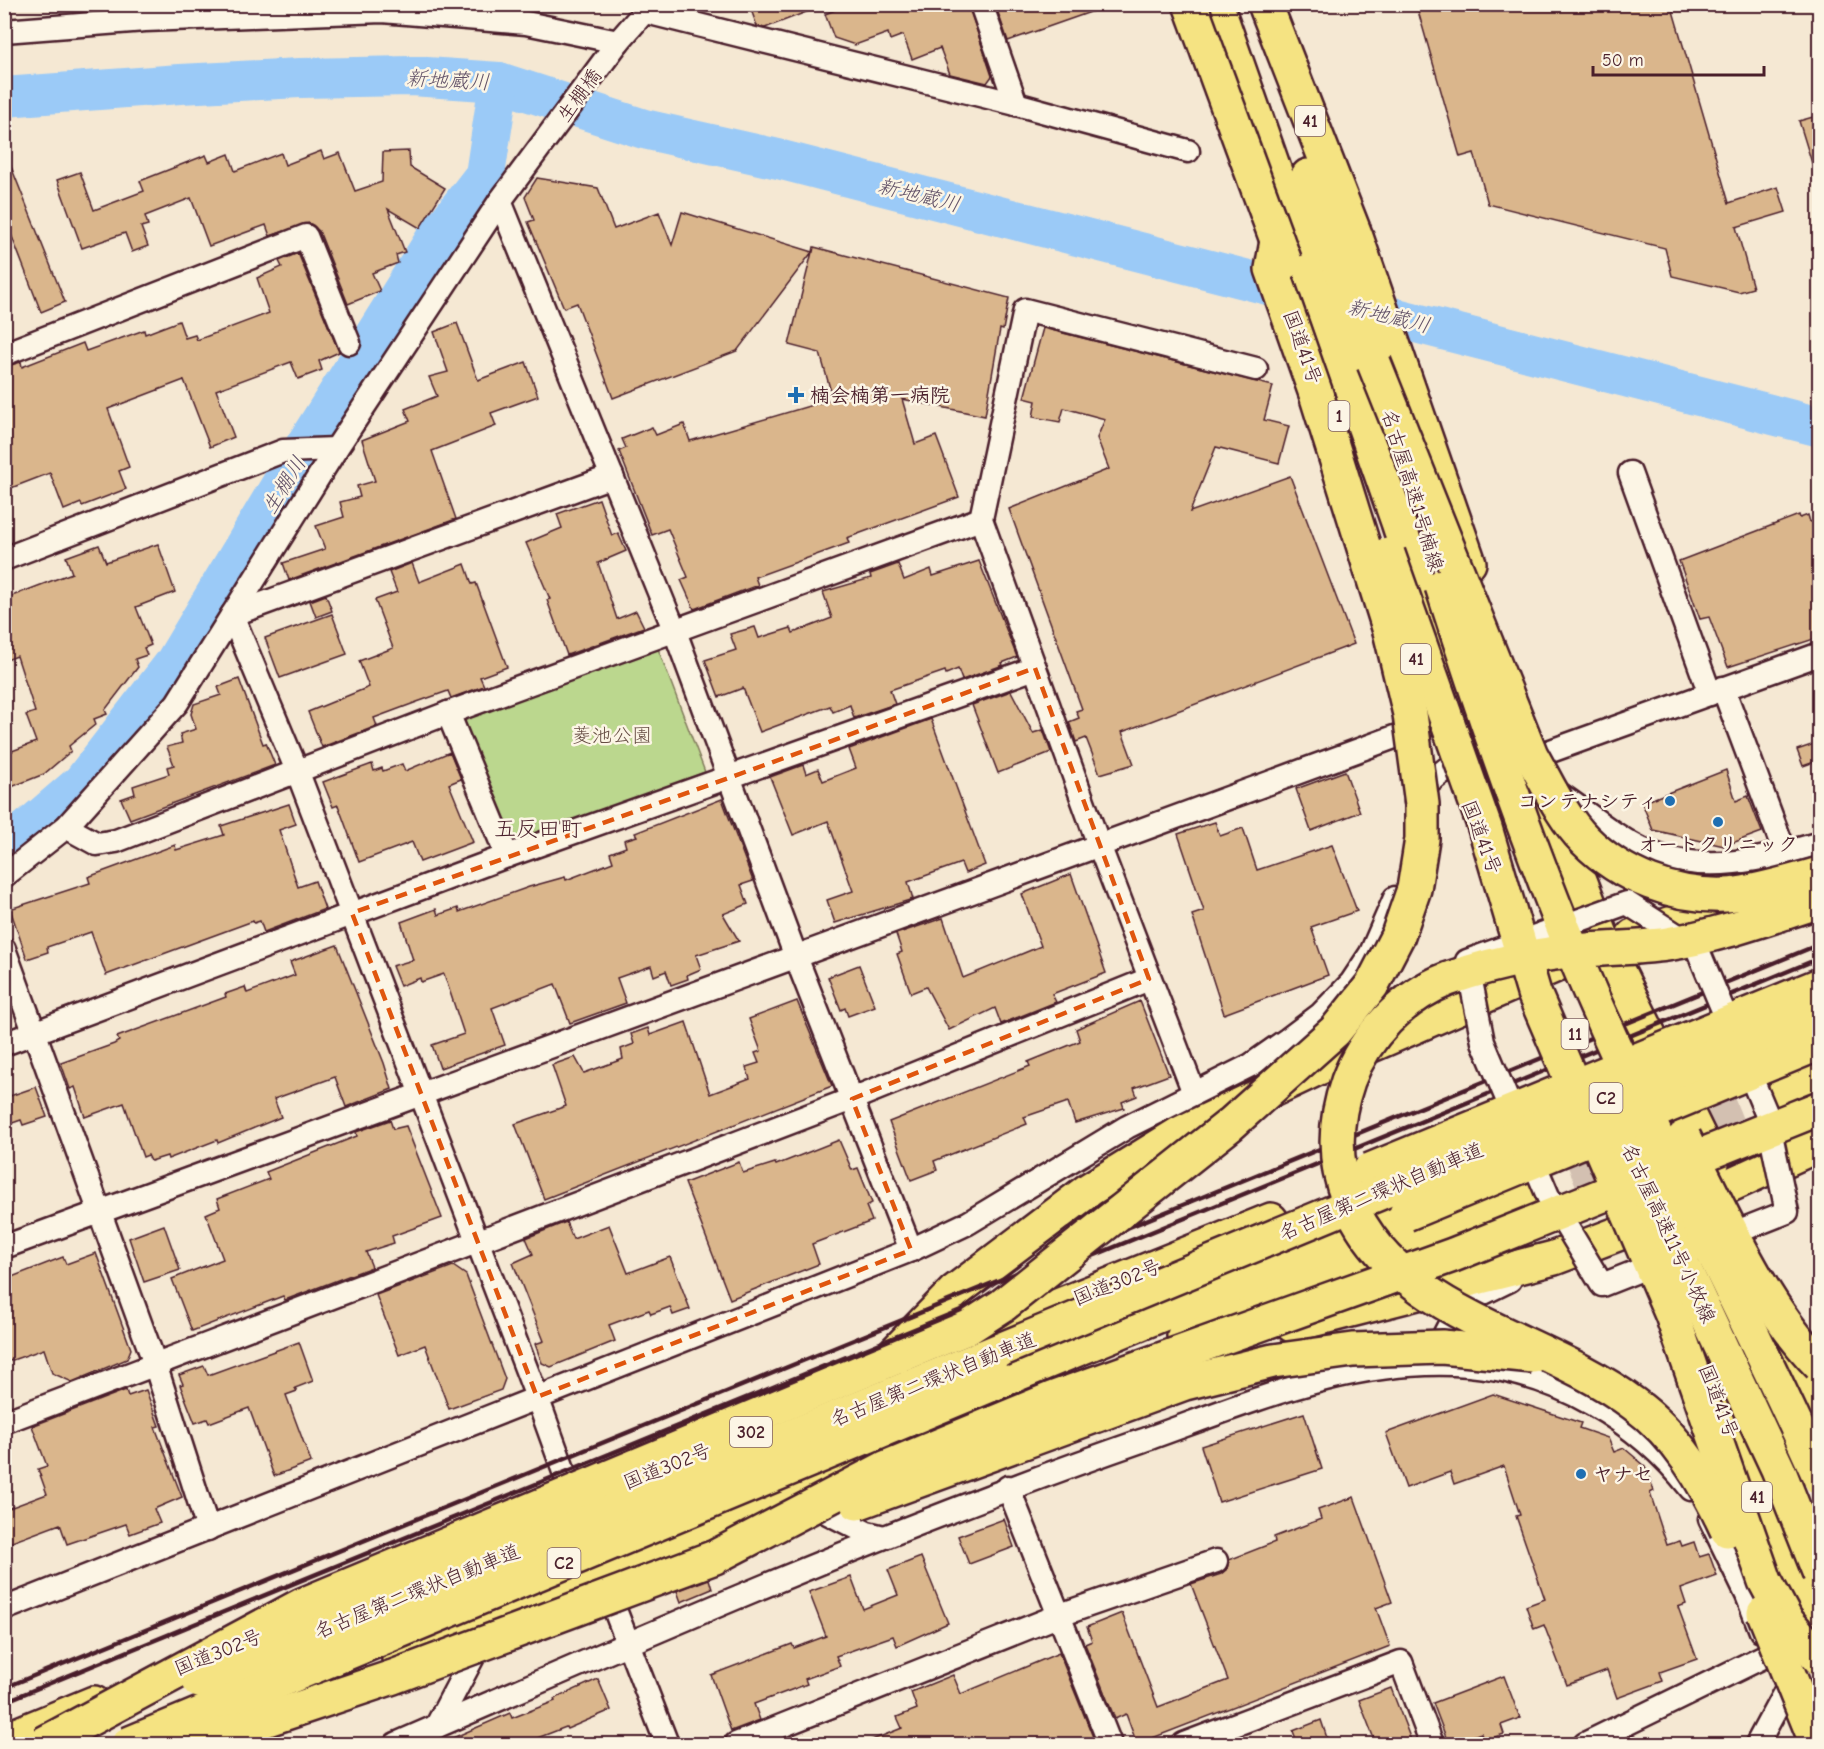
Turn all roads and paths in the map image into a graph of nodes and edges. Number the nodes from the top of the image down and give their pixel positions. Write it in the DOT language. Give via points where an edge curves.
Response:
graph roads {
  1 [pos="669,4"];
  2 [pos="981,4"];
  3 [pos="1179,4"];
  4 [pos="1190,4"];
  5 [pos="1216,4"];
  6 [pos="1248,4"];
  7 [pos="1265,4"];
  8 [pos="382,8"];
  9 [pos="648,8"];
  10 [pos="4,31"];
  11 [pos="618,42"];
  12 [pos="1016,104"];
  13 [pos="1188,151"];
  14 [pos="500,201"];
  15 [pos="1277,241"];
  16 [pos="349,343"];
  17 [pos="4,354"];
  18 [pos="1374,363"];
  19 [pos="1256,369"];
  20 [pos="329,449"];
  21 [pos="1630,473"];
  22 [pos="612,476"];
  23 [pos="981,519"];
  24 [pos="4,559"];
  25 [pos="232,615"];
  26 [pos="674,629"];
  27 [pos="1820,654"];
  28 [pos="1035,668"];
  29 [pos="1717,691"];
  30 [pos="448,713"];
  31 [pos="1438,721"];
  32 [pos="1454,763"];
  33 [pos="1539,771"];
  34 [pos="298,773"];
  35 [pos="730,775"];
  36 [pos="1479,823"];
  37 [pos="66,827"];
  38 [pos="1820,843"];
  39 [pos="1099,845"];
  40 [pos="1785,853"];
  41 [pos="507,856"];
  42 [pos="1820,874"];
  43 [pos="4,876"];
  44 [pos="1820,890"];
  45 [pos="1820,901"];
  46 [pos="1738,905"];
  47 [pos="352,913"];
  48 [pos="4,949"];
  49 [pos="796,957"];
  50 [pos="1590,958"];
  51 [pos="1536,973"];
  52 [pos="1149,979"];
  53 [pos="1820,985"];
  54 [pos="1820,998"];
  55 [pos="1820,1011"];
  56 [pos="1754,1024"];
  57 [pos="37,1032"];
  58 [pos="1820,1043"];
  59 [pos="4,1044"];
  60 [pos="1820,1077"];
  61 [pos="1785,1091"];
  62 [pos="1194,1093"];
  63 [pos="419,1094"];
  64 [pos="852,1099"];
  65 [pos="1820,1108"];
  66 [pos="1499,1129"];
  67 [pos="1820,1144"];
  68 [pos="1724,1188"];
  69 [pos="1527,1196"];
  70 [pos="1787,1212"];
  71 [pos="100,1213"];
  72 [pos="1661,1217"];
  73 [pos="477,1241"];
  74 [pos="4,1247"];
  75 [pos="911,1250"];
  76 [pos="1554,1258"];
  77 [pos="1067,1324"];
  78 [pos="1561,1360"];
  79 [pos="155,1364"];
  80 [pos="1430,1364"];
  81 [pos="1820,1365"];
  82 [pos="862,1386"];
  83 [pos="537,1396"];
  84 [pos="4,1422"];
  85 [pos="1820,1425"];
  86 [pos="889,1456"];
  87 [pos="1820,1478"];
  88 [pos="1008,1487"];
  89 [pos="795,1496"];
  90 [pos="575,1504"];
  91 [pos="208,1529"];
  92 [pos="884,1538"];
  93 [pos="715,1557"];
  94 [pos="1216,1561"];
  95 [pos="1820,1574"];
  96 [pos="602,1576"];
  97 [pos="4,1609"];
  98 [pos="1060,1616"];
  99 [pos="492,1621"];
  100 [pos="627,1643"];
  101 [pos="1769,1654"];
  102 [pos="1820,1658"];
  103 [pos="1785,1692"];
  104 [pos="436,1727"];
  105 [pos="25,1739"];
  106 [pos="128,1744"];
  107 [pos="184,1744"];
  108 [pos="396,1744"];
  109 [pos="667,1744"];
  110 [pos="736,1744"];
  111 [pos="1110,1744"];
  112 [pos="1184,1744"];
  113 [pos="1432,1744"];
  114 [pos="1585,1744"];
  115 [pos="1757,1744"];
  116 [pos="1806,1744"];
  117 [pos="1817,1744"];
  1 -- 9 [label="street"];
  2 -- 12 [label="street"];
  3 -- 31 [label="highway, 国道41号 / 41, bridge"];
  4 -- 15 [label="highway, 1, bridge"];
  5 -- 36 [label="highway" via="1398,522 1452,690"];
  6 -- 18 [label="highway, 名古屋高速1号楠線"];
  7 -- 33 [label="highway, 41" via="1356,237"];
  8 -- 10 [label="street"];
  8 -- 11 [label="street" via="526,23"];
  9 -- 11 [label="street, 生棚橋"];
  9 -- 12 [label="street"];
  11 -- 14 [label="street, 生棚橋"];
  12 -- 13 [label="street"];
  14 -- 20 [label="street, 生棚橋"];
  14 -- 22 [label="street"];
  15 -- 36 [label="highway, 1, bridge"];
  15 -- 105 [label="highway, bridge" via="1272,269 1316,394 1390,632 1410,714 1422,804 1422,839 1414,889 1398,935 1372,985 1335,1031 1231,1124 1003,1305 969,1327 302,1605"];
  16 -- 17 [label="street" via="306,236"];
  18 -- 42 [label="highway, bridge" via="1531,755 1584,839 1618,867 1668,890 1727,895"];
  18 -- 50 [label="highway, 名古屋高速1号楠線, bridge" via="1487,726 1524,829"];
  19 -- 23 [label="street" via="1025,310"];
  20 -- 24 [label="street" via="283,451"];
  20 -- 25 [label="street, 生棚橋"];
  21 -- 29 [label="street"];
  22 -- 25 [label="street"];
  22 -- 26 [label="street"];
  23 -- 26 [label="street"];
  23 -- 28 [label="street"];
  25 -- 34 [label="street"];
  25 -- 37 [label="street, 生棚橋" via="177,703"];
  26 -- 30 [label="street"];
  26 -- 35 [label="street"];
  27 -- 29 [label="street"];
  28 -- 35 [label="street"];
  28 -- 39 [label="street"];
  29 -- 33 [label="street"];
  29 -- 40 [label="street"];
  30 -- 34 [label="street"];
  30 -- 41 [label="street"];
  31 -- 32 [label="highway, 国道41号 / 41"];
  31 -- 39 [label="street"];
  32 -- 36 [label="highway, 国道41号 / 41"];
  32 -- 62 [label="street" via="1418,796 1400,886 1371,952 1351,984 1321,1014 1251,1065"];
  33 -- 40 [label="street" via="1648,852 1689,862 1738,864"];
  33 -- 50 [label="highway, 41"];
  34 -- 37 [label="street" via="116,841 97,844"];
  34 -- 47 [label="street"];
  35 -- 41 [label="street"];
  35 -- 49 [label="street"];
  36 -- 51 [label="highway, 国道41号 / 41"];
  36 -- 95 [label="highway, 名古屋高速11号小牧線 / 11, bridge" via="1778,1469"];
  36 -- 102 [label="highway, bridge" via="1534,993 1672,1315 1765,1581 1801,1641"];
  37 -- 43 [label="street, 生棚橋"];
  38 -- 40 [label="street"];
  39 -- 49 [label="street"];
  39 -- 52 [label="street"];
  40 -- 46 [label="street"];
  41 -- 47 [label="street"];
  44 -- 46 [label="highway"];
  45 -- 78 [label="highway, bridge" via="1713,935 1666,944 1562,952 1505,962 1446,980 1406,1001 1378,1029 1354,1065 1341,1102 1336,1142 1341,1182 1358,1222 1386,1261 1416,1286"];
  46 -- 50 [label="highway" via="1688,918"];
  47 -- 57 [label="street"];
  47 -- 63 [label="street"];
  48 -- 57 [label="street"];
  49 -- 63 [label="street"];
  49 -- 64 [label="street"];
  50 -- 51 [label="highway"];
  50 -- 68 [label="highway, 41"];
  50 -- 72 [label="highway" via="1573,967 1572,991"];
  50 -- 81 [label="highway, bridge" via="1758,1281"];
  50 -- 87 [label="highway, 名古屋高速11号小牧線 / 11, bridge"];
  51 -- 72 [label="highway, 国道41号 / 41"];
  51 -- 82 [label="highway" via="1179,1134 1090,1189 954,1292"];
  52 -- 62 [label="street"];
  52 -- 64 [label="street"];
  53 -- 77 [label="highway, bridge" via="1233,1229"];
  54 -- 56 [label="highway"];
  55 -- 77 [label="highway, 名古屋第二環状自動車道 / C2, bridge" via="1393,1185"];
  57 -- 59 [label="street"];
  57 -- 71 [label="street"];
  58 -- 106 [label="highway, 名古屋第二環状自動車道 / C2, bridge"];
  60 -- 61 [label="highway"];
  62 -- 75 [label="street" via="1127,1127 968,1223"];
  63 -- 71 [label="street"];
  63 -- 73 [label="street"];
  64 -- 73 [label="street"];
  64 -- 75 [label="street"];
  65 -- 93 [label="highway, bridge" via="1453,1255 1054,1398 885,1468"];
  66 -- 82 [label="highway, 国道302号 / 302"];
  67 -- 68 [label="highway"];
  68 -- 72 [label="highway"];
  68 -- 85 [label="highway, 41"];
  69 -- 86 [label="highway"];
  70 -- 70 [label="street, bridge" via="1767,1115 1697,948 1627,903 1467,961 1483,1042 1548,1196 1602,1285"];
  71 -- 74 [label="street"];
  71 -- 79 [label="street"];
  72 -- 76 [label="highway"];
  72 -- 102 [label="highway, 国道41号 / 41" via="1685,1240 1695,1338"];
  73 -- 79 [label="street"];
  73 -- 83 [label="street"];
  75 -- 83 [label="street"];
  76 -- 80 [label="street" via="1473,1298 1457,1310"];
  76 -- 86 [label="highway" via="1258,1334"];
  77 -- 105 [label="highway, 名古屋第二環状自動車道 / C2, bridge"];
  78 -- 93 [label="highway, bridge" via="1442,1347 1353,1350 1273,1361 1185,1383"];
  78 -- 117 [label="highway, bridge" via="1594,1376 1636,1405 1671,1438 1707,1486 1777,1642"];
  79 -- 84 [label="street"];
  79 -- 91 [label="street"];
  80 -- 88 [label="street" via="1345,1374 1294,1387"];
  80 -- 101 [label="street" via="1514,1371 1551,1384 1629,1427 1665,1458 1715,1527"];
  82 -- 90 [label="highway, 国道302号 / 302"];
  83 -- 90 [label="street"];
  83 -- 91 [label="street"];
  86 -- 89 [label="highway"];
  88 -- 92 [label="street"];
  88 -- 98 [label="street"];
  89 -- 92 [label="street"];
  89 -- 96 [label="highway"];
  90 -- 96 [label="street"];
  90 -- 105 [label="highway, 国道302号 / 302"];
  91 -- 97 [label="street"];
  92 -- 100 [label="street"];
  93 -- 107 [label="highway, bridge" via="393,1677"];
  94 -- 98 [label="street"];
  96 -- 99 [label="highway"];
  96 -- 100 [label="street"];
  98 -- 110 [label="street"];
  98 -- 111 [label="street"];
  99 -- 104 [label="street"];
  99 -- 107 [label="highway"];
  100 -- 104 [label="street"];
  100 -- 109 [label="street"];
  101 -- 103 [label="street"];
  101 -- 114 [label="street"];
  103 -- 115 [label="street"];
  103 -- 116 [label="street"];
  104 -- 108 [label="street"];
  112 -- 113 [label="street" via="1401,1662"];
}
